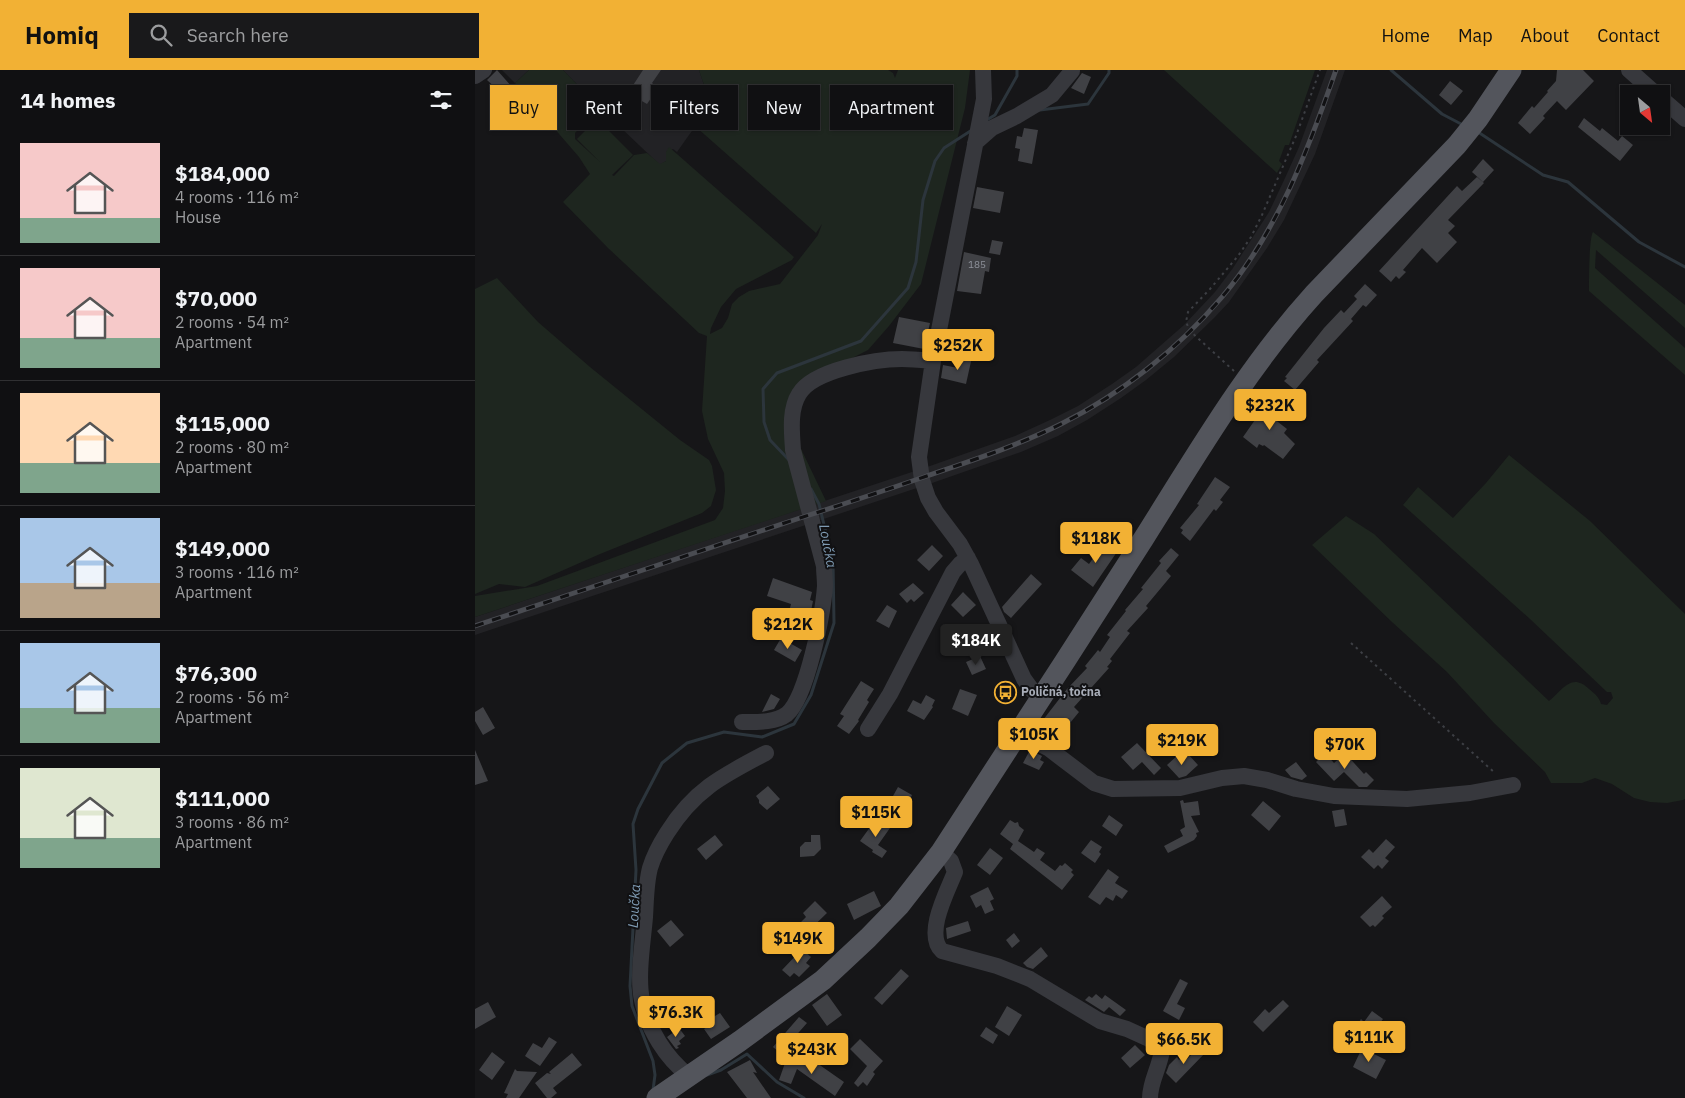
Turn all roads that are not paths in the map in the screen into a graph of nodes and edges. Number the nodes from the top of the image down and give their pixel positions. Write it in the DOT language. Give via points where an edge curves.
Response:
graph roads {
  1 [pos="483,70"];
  2 [pos="983,70"];
  3 [pos="1511,70"];
  4 [pos="1629,70"];
  5 [pos="1072,71"];
  6 [pos="475,76"];
  7 [pos="1646,85"];
  8 [pos="1670,106"];
  9 [pos="1685,119"];
  10 [pos="976,138"];
  11 [pos="933,361"];
  12 [pos="968,558"];
  13 [pos="1042,697"];
  14 [pos="742,722"];
  15 [pos="868,729"];
  16 [pos="1018,733"];
  17 [pos="766,753"];
  18 [pos="1507,786"];
  19 [pos="941,852"];
  20 [pos="689,1076"];
  21 [pos="658,1098"];
  22 [pos="1150,1098"];
  1 -- 6 [label="street"];
  2 -- 10 [label="street" via="984,99"];
  3 -- 13 [label="main road" via="1466,135 1298,312 1245,380"];
  4 -- 7 [label="street"];
  5 -- 10 [label="street" via="1052,94"];
  8 -- 9 [label="street"];
  10 -- 11 [label="street"];
  11 -- 12 [label="street" via="919,447 920,471 932,506"];
  11 -- 14 [label="street" via="888,360 830,372 810,382 799,394 793,413 793,450 824,566 823,603 798,700 787,714 775,720"];
  12 -- 13 [label="street" via="1024,679"];
  12 -- 15 [label="street" via="953,572 890,694"];
  13 -- 16 [label="main road"];
  16 -- 18 [label="street" via="1048,748 1094,783 1113,789 1180,788 1244,776 1325,794 1386,799 1433,797"];
  16 -- 19 [label="main road"];
  17 -- 20 [label="street" via="714,781 700,793 668,832 650,869 642,949 642,1000 664,1050"];
  19 -- 20 [label="main road" via="899,906 847,958 799,998"];
  19 -- 22 [label="street" via="951,861 955,872 938,913 937,944 942,951 1030,979 1100,1021 1149,1039 1162,1050"];
  20 -- 21 [label="main road"];
}
